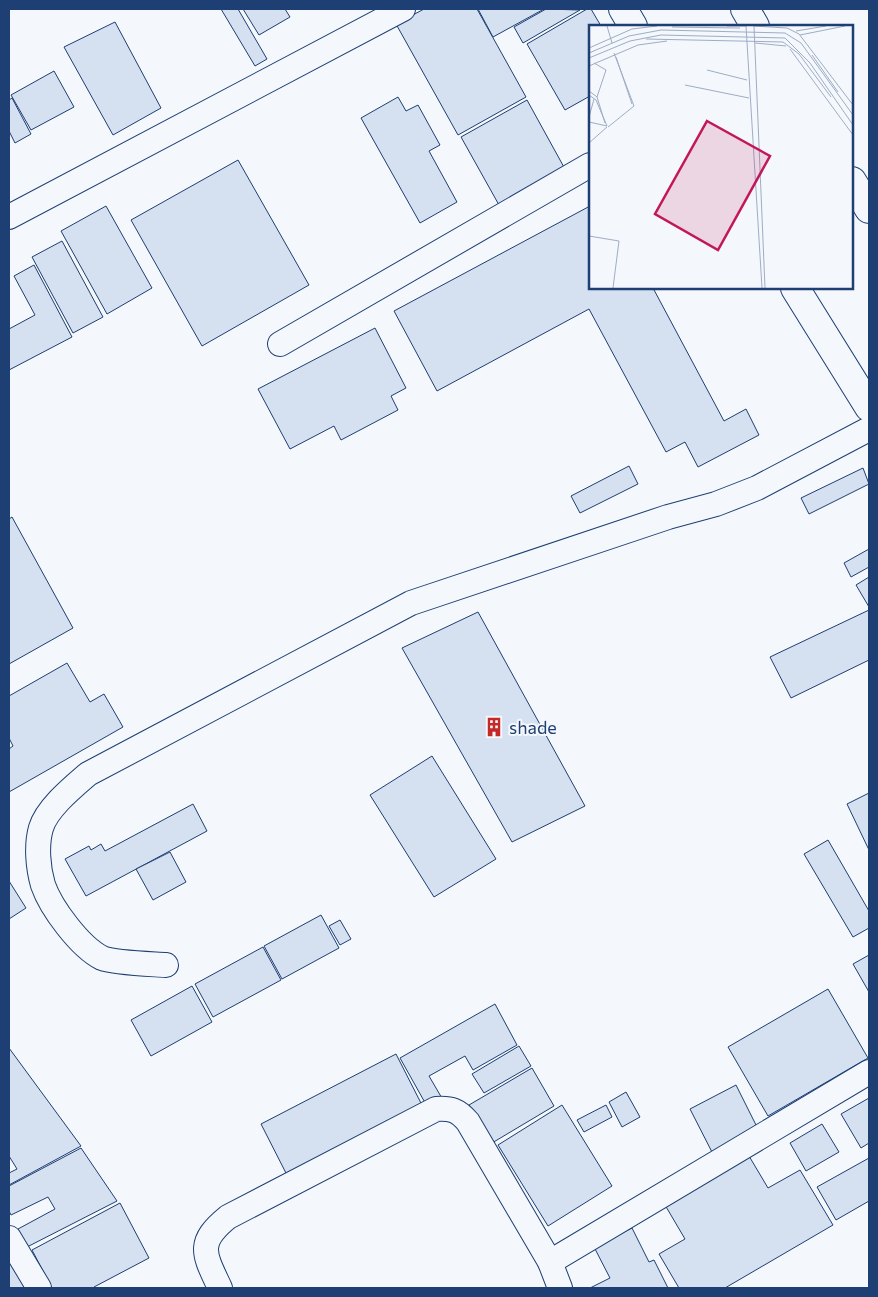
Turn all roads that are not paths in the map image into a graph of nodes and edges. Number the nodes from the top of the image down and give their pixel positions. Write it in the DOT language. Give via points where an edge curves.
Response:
graph roads {
  1 [pos="403,9"];
  2 [pos="623,9"];
  3 [pos="744,9"];
  4 [pos="632,25"];
  5 [pos="754,25"];
  6 [pos="589,166"];
  7 [pos="853,183"];
  8 [pos="869,209"];
  9 [pos="9,218"];
  10 [pos="796,289"];
  11 [pos="280,344"];
  12 [pos="869,407"];
  13 [pos="869,429"];
  14 [pos="166,965"];
  15 [pos="869,1072"];
  16 [pos="9,1238"];
  17 [pos="550,1262"];
  18 [pos="39,1288"];
  19 [pos="220,1288"];
  20 [pos="560,1288"];
  1 -- 9 [label="lane"];
  2 -- 4 [label="main road"];
  3 -- 5 [label="main road"];
  6 -- 11 [label="lane"];
  7 -- 8 [label="main road"];
  10 -- 12 [label="main road"];
  13 -- 14 [label="lane" via="757,488 716,504 411,603 88,774 58,802 41,827 39,856 44,885 57,911 78,938 103,958"];
  15 -- 17 [label="lane"];
  16 -- 18 [label="lane"];
  17 -- 19 [label="lane" via="468,1122 460,1112 449,1108 436,1109 228,1217 211,1231 207,1243 208,1261"];
  17 -- 20 [label="lane"];
}
